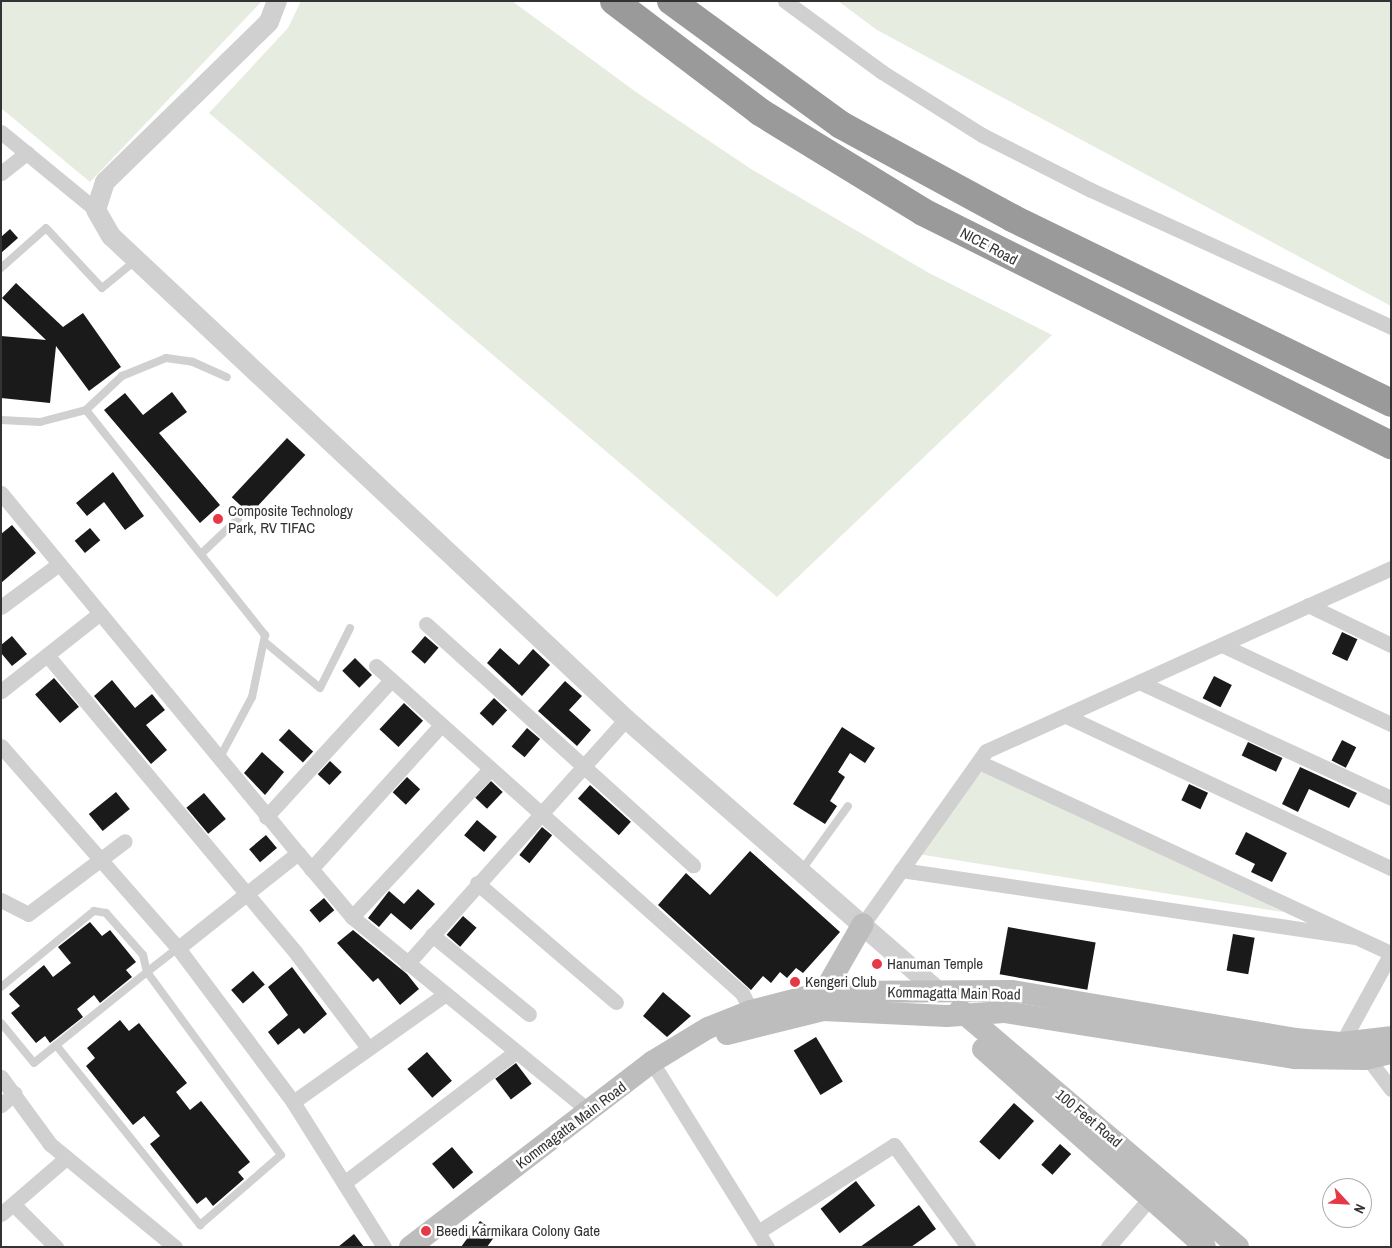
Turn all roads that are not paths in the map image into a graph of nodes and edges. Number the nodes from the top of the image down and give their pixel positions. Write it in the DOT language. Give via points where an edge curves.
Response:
graph roads {
  1 [pos="277,1"];
  2 [pos="614,1"];
  3 [pos="671,1"];
  4 [pos="785,1"];
  5 [pos="1,132"];
  6 [pos="27,153"];
  7 [pos="1,173"];
  8 [pos="96,210"];
  9 [pos="136,260"];
  10 [pos="1,268"];
  11 [pos="1391,326"];
  12 [pos="227,377"];
  13 [pos="1391,403"];
  14 [pos="86,410"];
  15 [pos="1,420"];
  16 [pos="1391,445"];
  17 [pos="1,493"];
  18 [pos="238,520"];
  19 [pos="201,554"];
  20 [pos="59,564"];
  21 [pos="1391,568"];
  22 [pos="1308,605"];
  23 [pos="1,608"];
  24 [pos="100,613"];
  25 [pos="426,624"];
  26 [pos="350,628"];
  27 [pos="266,643"];
  28 [pos="1391,644"];
  29 [pos="1222,645"];
  30 [pos="47,655"];
  31 [pos="376,666"];
  32 [pos="392,680"];
  33 [pos="1139,682"];
  34 [pos="1,691"];
  35 [pos="1066,716"];
  36 [pos="626,719"];
  37 [pos="1391,724"];
  38 [pos="441,725"];
  39 [pos="1,746"];
  40 [pos="219,759"];
  41 [pos="979,762"];
  42 [pos="583,765"];
  43 [pos="490,770"];
  44 [pos="1391,798"];
  45 [pos="848,806"];
  46 [pos="539,813"];
  47 [pos="266,817"];
  48 [pos="125,842"];
  49 [pos="298,853"];
  50 [pos="101,860"];
  51 [pos="693,865"];
  52 [pos="1391,868"];
  53 [pos="311,869"];
  54 [pos="901,870"];
  55 [pos="800,872"];
  56 [pos="477,883"];
  57 [pos="246,895"];
  58 [pos="1,900"];
  59 [pos="352,917"];
  60 [pos="863,924"];
  61 [pos="432,935"];
  62 [pos="1355,937"];
  63 [pos="178,948"];
  64 [pos="1391,953"];
  65 [pos="407,964"];
  66 [pos="147,972"];
  67 [pos="1,987"];
  68 [pos="928,991"];
  69 [pos="444,995"];
  70 [pos="824,1001"];
  71 [pos="616,1002"];
  72 [pos="751,1011"];
  73 [pos="529,1014"];
  74 [pos="957,1016"];
  75 [pos="1,1023"];
  76 [pos="1391,1037"];
  77 [pos="56,1045"];
  78 [pos="368,1048"];
  79 [pos="1351,1051"];
  80 [pos="514,1053"];
  81 [pos="1391,1053"];
  82 [pos="658,1072"];
  83 [pos="1,1077"];
  84 [pos="1391,1089"];
  85 [pos="15,1093"];
  86 [pos="292,1102"];
  87 [pos="1,1105"];
  88 [pos="589,1111"];
  89 [pos="66,1158"];
  90 [pos="344,1183"];
  91 [pos="1157,1190"];
  92 [pos="13,1204"];
  93 [pos="1,1214"];
  94 [pos="758,1232"];
  95 [pos="56,1247"];
  96 [pos="175,1247"];
  97 [pos="384,1247"];
  98 [pos="410,1247"];
  99 [pos="430,1247"];
  100 [pos="767,1247"];
  101 [pos="968,1247"];
  102 [pos="1108,1247"];
  103 [pos="1204,1247"];
  104 [pos="1238,1247"];
  1 -- 8 [label="street" via="269,22 105,182"];
  2 -- 16 [label="highway, NICE Road" via="760,112 923,212"];
  3 -- 13 [label="highway" via="841,125 1012,218"];
  4 -- 11 [label="street" via="882,72 982,135 1091,190"];
  5 -- 6 [label="street"];
  6 -- 7 [label="street"];
  6 -- 8 [label="street"];
  8 -- 9 [label="street" via="111,236"];
  9 -- 10 [label="lane" via="102,288 46,228"];
  9 -- 36 [label="street"];
  12 -- 14 [label="lane" via="193,362 166,358 122,376"];
  14 -- 15 [label="lane" via="40,422"];
  14 -- 19 [label="lane"];
  17 -- 20 [label="street"];
  18 -- 19 [label="lane"];
  19 -- 27 [label="lane"];
  20 -- 23 [label="street"];
  20 -- 24 [label="street"];
  21 -- 22 [label="street"];
  22 -- 28 [label="street"];
  22 -- 29 [label="street"];
  24 -- 30 [label="street"];
  24 -- 40 [label="street"];
  25 -- 42 [label="street"];
  26 -- 27 [label="lane" via="320,688"];
  27 -- 40 [label="lane" via="252,697"];
  29 -- 33 [label="street"];
  29 -- 37 [label="street"];
  30 -- 34 [label="street"];
  30 -- 57 [label="street"];
  31 -- 32 [label="street"];
  32 -- 38 [label="street"];
  32 -- 47 [label="street"];
  33 -- 35 [label="street"];
  33 -- 44 [label="street"];
  35 -- 41 [label="street" via="986,751"];
  35 -- 52 [label="street"];
  36 -- 42 [label="street"];
  36 -- 55 [label="street"];
  38 -- 43 [label="street"];
  38 -- 53 [label="street"];
  39 -- 50 [label="street"];
  40 -- 47 [label="street"];
  41 -- 54 [label="street"];
  41 -- 62 [label="street"];
  42 -- 46 [label="street"];
  42 -- 51 [label="street"];
  43 -- 46 [label="street"];
  43 -- 59 [label="street"];
  45 -- 55 [label="lane"];
  46 -- 56 [label="street"];
  46 -- 72 [label="street" via="742,993"];
  47 -- 49 [label="street"];
  48 -- 50 [label="street"];
  49 -- 53 [label="street"];
  49 -- 57 [label="street"];
  50 -- 58 [label="street" via="28,914"];
  50 -- 63 [label="street"];
  53 -- 59 [label="street"];
  54 -- 60 [label="street"];
  54 -- 62 [label="street"];
  55 -- 60 [label="street"];
  56 -- 61 [label="street"];
  56 -- 71 [label="street"];
  57 -- 63 [label="street"];
  57 -- 78 [label="street"];
  59 -- 65 [label="street"];
  60 -- 68 [label="street"];
  60 -- 70 [label="main road"];
  61 -- 65 [label="street"];
  61 -- 73 [label="street"];
  62 -- 64 [label="street"];
  63 -- 66 [label="lane"];
  63 -- 86 [label="street"];
  64 -- 79 [label="street"];
  65 -- 69 [label="street"];
  66 -- 67 [label="lane" via="143,955 106,913 94,910"];
  66 -- 77 [label="lane"];
  66 -- 77 [label="lane" via="281,1155 200,1225"];
  68 -- 70 [label="main road, Kommagatta Main Road"];
  68 -- 74 [label="main road, 100 Feet Road"];
  68 -- 79 [label="main road, Kommagatta Main Road" via="1012,991"];
  69 -- 78 [label="street"];
  69 -- 80 [label="street"];
  70 -- 72 [label="main road, Kommagatta Main Road"];
  70 -- 74 [label="main road, Kommagatta Main Road"];
  70 -- 82 [label="main road, Kommagatta Main Road" via="714,1038"];
  72 -- 88 [label="main road, Kommagatta Main Road" via="708,1028 652,1062"];
  74 -- 79 [label="main road, Kommagatta Main Road" via="1004,1012 1294,1058"];
  74 -- 91 [label="main road, 100 Feet Road"];
  75 -- 77 [label="lane" via="34,1063"];
  76 -- 79 [label="main road, Kommagatta Main Road"];
  78 -- 86 [label="street"];
  79 -- 81 [label="main road, Kommagatta Main Road"];
  79 -- 84 [label="street"];
  80 -- 88 [label="street"];
  80 -- 90 [label="street"];
  82 -- 94 [label="street"];
  82 -- 99 [label="main road, Kommagatta Main Road"];
  83 -- 85 [label="street"];
  85 -- 87 [label="street"];
  85 -- 89 [label="street" via="35,1128"];
  86 -- 90 [label="street"];
  88 -- 98 [label="main road, Kommagatta Main Road"];
  89 -- 92 [label="street"];
  89 -- 96 [label="street"];
  90 -- 97 [label="street"];
  91 -- 102 [label="street"];
  91 -- 103 [label="main road, 100 Feet Road"];
  91 -- 104 [label="main road, 100 Feet Road"];
  92 -- 93 [label="street"];
  92 -- 95 [label="street"];
  94 -- 100 [label="street"];
  94 -- 101 [label="street" via="894,1144"];
}
